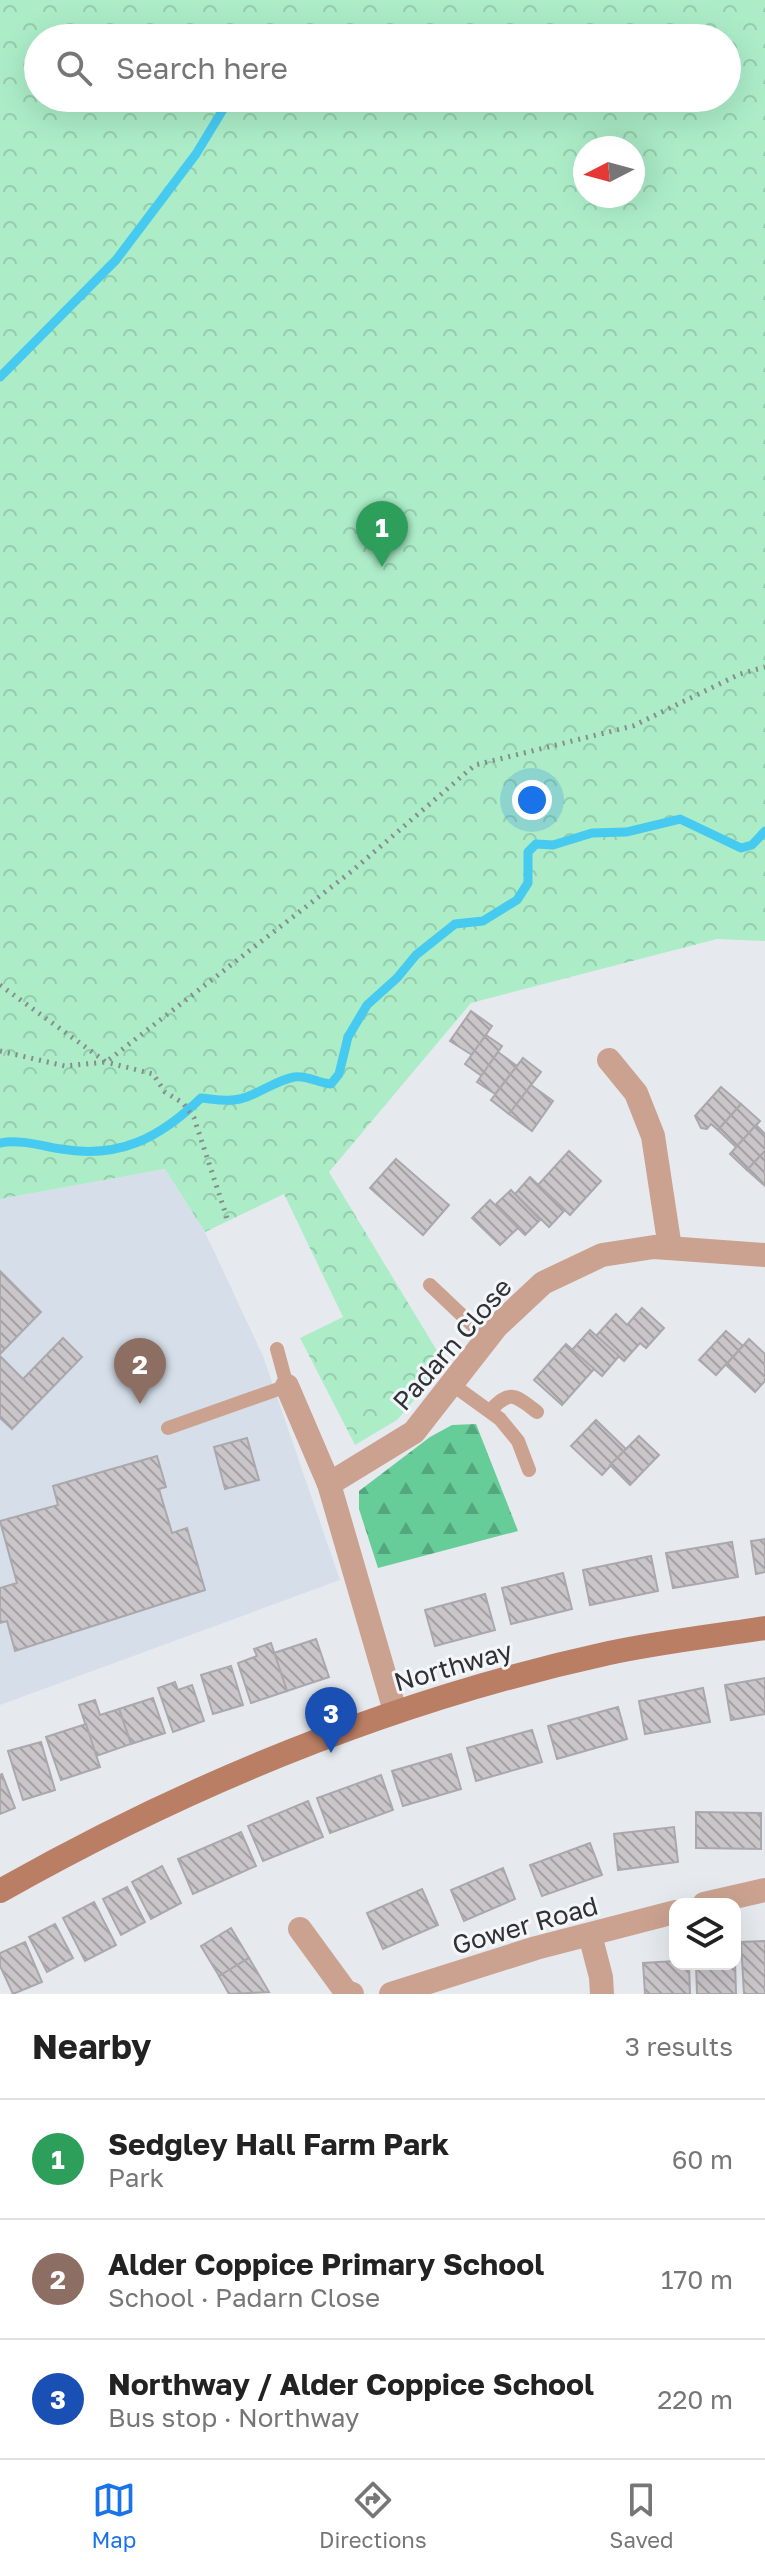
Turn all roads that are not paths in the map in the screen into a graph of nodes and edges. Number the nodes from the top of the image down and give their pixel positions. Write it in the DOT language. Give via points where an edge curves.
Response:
graph roads {
  1 [pos="609,1060"];
  2 [pos="670,1248"];
  3 [pos="765,1255"];
  4 [pos="430,1285"];
  5 [pos="487,1339"];
  6 [pos="277,1349"];
  7 [pos="453,1385"];
  8 [pos="287,1386"];
  9 [pos="490,1411"];
  10 [pos="537,1412"];
  11 [pos="168,1428"];
  12 [pos="529,1470"];
  13 [pos="329,1484"];
  14 [pos="765,1628"];
  15 [pos="395,1711"];
  16 [pos="765,1890"];
  17 [pos="0,1891"];
  18 [pos="730,1898"];
  19 [pos="669,1914"];
  20 [pos="300,1929"];
  21 [pos="590,1935"];
  22 [pos="352,1994"];
  23 [pos="391,1994"];
  24 [pos="602,1994"];
  1 -- 2 [label="street" via="636,1093 653,1136"];
  2 -- 3 [label="street, Padarn Close"];
  2 -- 5 [label="street, Padarn Close" via="602,1255 543,1283"];
  4 -- 5 [label="lane"];
  5 -- 7 [label="street, Padarn Close"];
  6 -- 8 [label="lane"];
  7 -- 9 [label="lane"];
  7 -- 13 [label="street, Padarn Close" via="414,1432"];
  8 -- 11 [label="lane"];
  8 -- 13 [label="street"];
  9 -- 10 [label="lane" via="510,1395"];
  9 -- 12 [label="lane" via="518,1441"];
  13 -- 15 [label="street"];
  14 -- 15 [label="street, Northway" via="611,1653"];
  15 -- 17 [label="street, Northway" via="185,1794"];
  16 -- 18 [label="street"];
  19 -- 21 [label="street, Gower Road"];
  20 -- 22 [label="street"];
  21 -- 23 [label="street, Gower Road"];
  21 -- 24 [label="street"];
}
